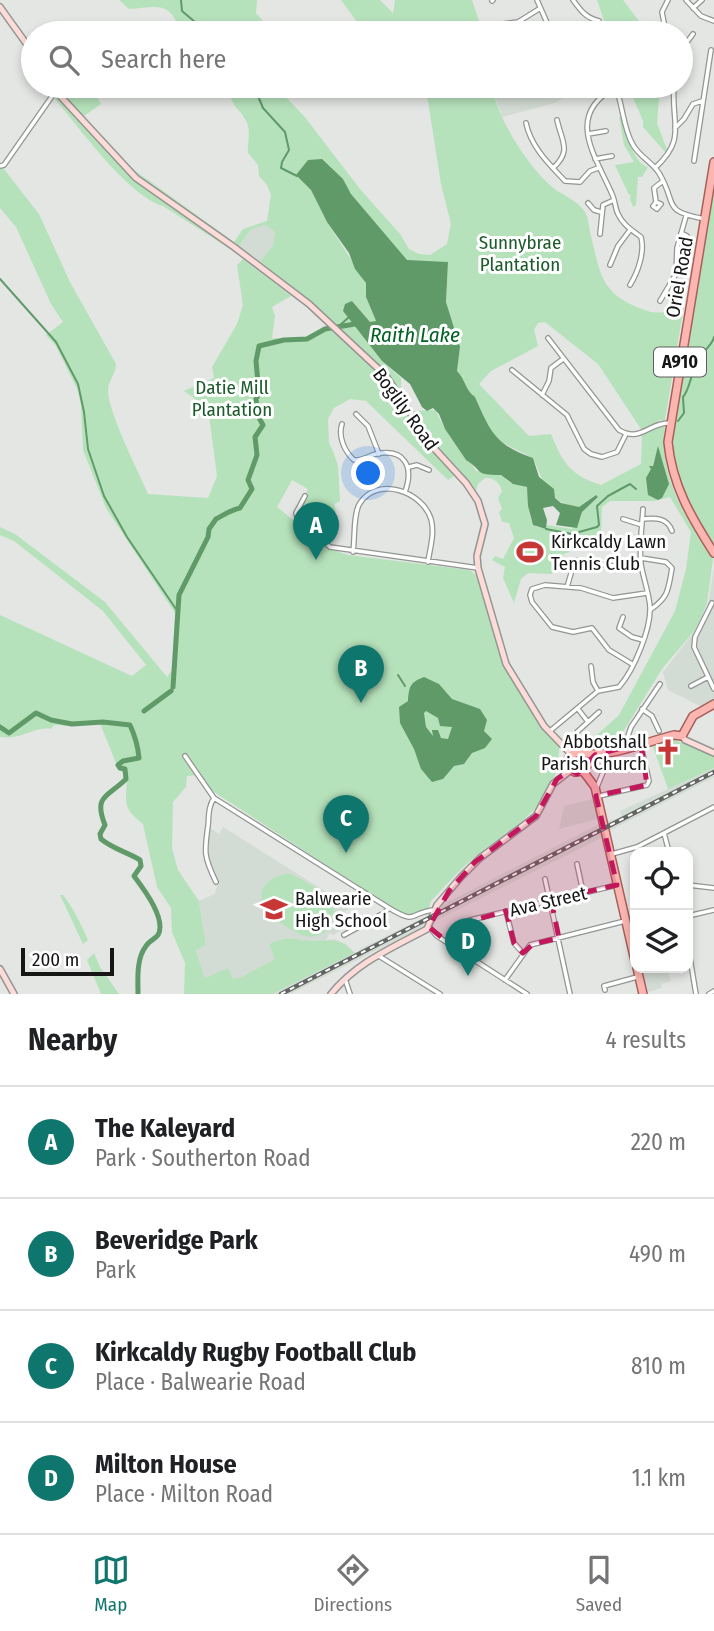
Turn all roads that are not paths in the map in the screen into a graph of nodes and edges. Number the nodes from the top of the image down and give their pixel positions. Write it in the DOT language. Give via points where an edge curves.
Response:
graph roads {
  1 [pos="537,0"];
  2 [pos="573,0"];
  3 [pos="668,0"];
  4 [pos="686,0"];
  5 [pos="702,0"];
  6 [pos="0,7"];
  7 [pos="693,8"];
  8 [pos="539,9"];
  9 [pos="520,21"];
  10 [pos="546,21"];
  11 [pos="599,21"];
  12 [pos="664,21"];
  13 [pos="714,21"];
  14 [pos="21,36"];
  15 [pos="711,50"];
  16 [pos="51,98"];
  17 [pos="61,98"];
  18 [pos="599,98"];
  19 [pos="620,98"];
  20 [pos="673,98"];
  21 [pos="703,101"];
  22 [pos="556,120"];
  23 [pos="526,123"];
  24 [pos="675,128"];
  25 [pos="606,131"];
  26 [pos="588,134"];
  27 [pos="612,156"];
  28 [pos="595,159"];
  29 [pos="694,161"];
  30 [pos="714,162"];
  31 [pos="0,166"];
  32 [pos="553,168"];
  33 [pos="598,168"];
  34 [pos="655,168"];
  35 [pos="663,181"];
  36 [pos="614,200"];
  37 [pos="656,202"];
  38 [pos="588,203"];
  39 [pos="601,212"];
  40 [pos="686,216"];
  41 [pos="705,219"];
  42 [pos="630,230"];
  43 [pos="681,233"];
  44 [pos="600,234"];
  45 [pos="687,257"];
  46 [pos="610,265"];
  47 [pos="630,285"];
  48 [pos="660,301"];
  49 [pos="548,338"];
  50 [pos="563,359"];
  51 [pos="512,370"];
  52 [pos="542,395"];
  53 [pos="356,414"];
  54 [pos="670,423"];
  55 [pos="342,424"];
  56 [pos="626,434"];
  57 [pos="379,454"];
  58 [pos="409,467"];
  59 [pos="429,470"];
  60 [pos="405,492"];
  61 [pos="305,496"];
  62 [pos="643,509"];
  63 [pos="623,519"];
  64 [pos="642,519"];
  65 [pos="642,525"];
  66 [pos="673,531"];
  67 [pos="353,552"];
  68 [pos="714,553"];
  69 [pos="641,558"];
  70 [pos="428,562"];
  71 [pos="641,564"];
  72 [pos="478,568"];
  73 [pos="567,587"];
  74 [pos="648,593"];
  75 [pos="712,603"];
  76 [pos="650,610"];
  77 [pos="622,617"];
  78 [pos="643,640"];
  79 [pos="632,664"];
  80 [pos="591,666"];
  81 [pos="709,677"];
  82 [pos="660,684"];
  83 [pos="691,686"];
  84 [pos="714,689"];
  85 [pos="598,691"];
  86 [pos="714,705"];
  87 [pos="578,709"];
  88 [pos="642,709"];
  89 [pos="599,712"];
  90 [pos="589,722"];
  91 [pos="659,731"];
  92 [pos="549,732"];
  93 [pos="577,732"];
  94 [pos="682,736"];
  95 [pos="640,743"];
  96 [pos="630,746"];
  97 [pos="581,753"];
  98 [pos="714,753"];
  99 [pos="571,754"];
  100 [pos="595,754"];
  101 [pos="185,756"];
  102 [pos="608,761"];
  103 [pos="585,767"];
  104 [pos="571,770"];
  105 [pos="595,787"];
  106 [pos="597,796"];
  107 [pos="214,798"];
  108 [pos="714,807"];
  109 [pos="664,833"];
  110 [pos="668,847"];
  111 [pos="610,854"];
  112 [pos="577,864"];
  113 [pos="545,879"];
  114 [pos="216,881"];
  115 [pos="617,885"];
  116 [pos="693,886"];
  117 [pos="714,888"];
  118 [pos="583,892"];
  119 [pos="551,900"];
  120 [pos="389,908"];
  121 [pos="435,910"];
  122 [pos="714,910"];
  123 [pos="506,911"];
  124 [pos="693,915"];
  125 [pos="626,921"];
  126 [pos="429,927"];
  127 [pos="344,935"];
  128 [pos="559,938"];
  129 [pos="630,939"];
  130 [pos="451,945"];
  131 [pos="523,953"];
  132 [pos="377,955"];
  133 [pos="0,969"];
  134 [pos="636,973"];
  135 [pos="638,973"];
  136 [pos="692,973"];
  137 [pos="345,978"];
  138 [pos="506,980"];
  139 [pos="604,986"];
  140 [pos="714,991"];
  141 [pos="14,994"];
  142 [pos="331,994"];
  143 [pos="350,994"];
  144 [pos="440,994"];
  145 [pos="527,994"];
  146 [pos="570,994"];
  147 [pos="643,994"];
  148 [pos="696,994"];
  149 [pos="709,994"];
  1 -- 8 [label="street"];
  2 -- 11 [label="street" via="590,19"];
  3 -- 12 [label="street"];
  4 -- 7 [label="street"];
  5 -- 7 [label="street"];
  6 -- 14 [label="main road"];
  7 -- 13 [label="street"];
  8 -- 9 [label="street"];
  8 -- 10 [label="street"];
  15 -- 21 [label="street"];
  16 -- 31 [label="street"];
  17 -- 72 [label="main road, Boglily Road" via="136,178 309,304 386,376 433,447 474,494 485,524"];
  18 -- 26 [label="street" via="587,121"];
  19 -- 34 [label="street" via="630,139"];
  20 -- 24 [label="street"];
  21 -- 24 [label="street" via="693,104"];
  21 -- 29 [label="street"];
  22 -- 32 [label="street" via="565,153"];
  23 -- 32 [label="street" via="529,138"];
  24 -- 34 [label="street" via="673,148"];
  25 -- 26 [label="street"];
  26 -- 28 [label="street"];
  27 -- 28 [label="street"];
  28 -- 33 [label="street"];
  30 -- 41 [label="main road, Oriel Road / A910"];
  32 -- 33 [label="street" via="572,183"];
  33 -- 36 [label="street"];
  34 -- 35 [label="street"];
  35 -- 37 [label="street" via="654,188"];
  35 -- 40 [label="street" via="672,205"];
  36 -- 39 [label="street" via="603,205"];
  36 -- 42 [label="street"];
  38 -- 39 [label="street"];
  39 -- 44 [label="street"];
  40 -- 41 [label="street"];
  40 -- 43 [label="street"];
  41 -- 54 [label="main road, Oriel Road / A910"];
  42 -- 46 [label="street"];
  42 -- 47 [label="street" via="641,237 643,246"];
  43 -- 45 [label="street" via="687,236"];
  43 -- 48 [label="street" via="676,274"];
  49 -- 50 [label="street"];
  50 -- 52 [label="street" via="551,368"];
  50 -- 56 [label="street" via="613,424"];
  51 -- 52 [label="street"];
  52 -- 56 [label="street" via="567,415 591,454 602,457 617,452"];
  53 -- 57 [label="street" via="373,435"];
  54 -- 56 [label="street"];
  54 -- 68 [label="main road, Oriel Road / A910" via="670,462 677,488"];
  55 -- 57 [label="street" via="341,437 354,460"];
  57 -- 58 [label="street" via="395,454"];
  58 -- 59 [label="street"];
  58 -- 60 [label="street"];
  60 -- 67 [label="street" via="382,491 363,499 356,512"];
  60 -- 70 [label="street" via="422,504 431,519"];
  61 -- 67 [label="street" via="296,513 298,519 330,547"];
  62 -- 64 [label="street"];
  63 -- 65 [label="street"];
  64 -- 65 [label="street"];
  64 -- 66 [label="street" via="665,521"];
  65 -- 69 [label="street"];
  67 -- 70 [label="street"];
  69 -- 71 [label="street"];
  69 -- 76 [label="street" via="666,562 671,568 668,593"];
  70 -- 72 [label="street"];
  71 -- 73 [label="street" via="620,567 575,561"];
  71 -- 74 [label="street"];
  72 -- 92 [label="main road, Boglily Road" via="505,661"];
  73 -- 74 [label="street" via="613,598"];
  73 -- 79 [label="street" via="539,585 530,595 549,625 573,632 592,628 609,650"];
  74 -- 76 [label="street"];
  75 -- 81 [label="street" via="694,641"];
  76 -- 78 [label="street"];
  77 -- 78 [label="street" via="619,628"];
  78 -- 79 [label="street"];
  79 -- 85 [label="street" via="619,687"];
  80 -- 85 [label="street"];
  81 -- 83 [label="street"];
  81 -- 84 [label="street"];
  82 -- 88 [label="street"];
  85 -- 87 [label="street"];
  86 -- 94 [label="main road" via="696,713"];
  87 -- 90 [label="street"];
  87 -- 92 [label="street"];
  88 -- 91 [label="street" via="652,716"];
  88 -- 96 [label="street" via="629,733"];
  89 -- 90 [label="street"];
  90 -- 93 [label="street"];
  92 -- 99 [label="main road, Boglily Road"];
  94 -- 95 [label="main road"];
  94 -- 98 [label="main road"];
  95 -- 96 [label="main road"];
  95 -- 106 [label="street" via="647,785"];
  96 -- 100 [label="main road"];
  97 -- 99 [label="main road"];
  97 -- 100 [label="main road"];
  97 -- 103 [label="main road" via="586,757"];
  99 -- 104 [label="main road" via="567,761"];
  100 -- 103 [label="main road"];
  101 -- 107 [label="street"];
  102 -- 105 [label="street"];
  103 -- 104 [label="main road"];
  103 -- 105 [label="main road"];
  104 -- 121 [label="main road" via="553,784 536,816 475,862"];
  105 -- 106 [label="main road"];
  106 -- 111 [label="main road"];
  107 -- 114 [label="street" via="204,844"];
  107 -- 120 [label="street"];
  108 -- 109 [label="street"];
  109 -- 110 [label="street"];
  109 -- 111 [label="street"];
  111 -- 115 [label="main road"];
  112 -- 118 [label="street"];
  113 -- 119 [label="street"];
  115 -- 118 [label="street, Ava Street"];
  115 -- 125 [label="main road"];
  116 -- 117 [label="street"];
  118 -- 119 [label="street, Ava Street"];
  119 -- 123 [label="street, Ava Street"];
  119 -- 128 [label="street"];
  120 -- 121 [label="street" via="411,918"];
  120 -- 127 [label="street"];
  121 -- 126 [label="main road"];
  122 -- 124 [label="street"];
  123 -- 130 [label="street, Ava Street" via="470,920"];
  123 -- 131 [label="street" via="514,943"];
  125 -- 128 [label="street"];
  125 -- 129 [label="main road"];
  126 -- 130 [label="street"];
  126 -- 132 [label="main road"];
  128 -- 131 [label="street" via="530,945"];
  128 -- 146 [label="street"];
  130 -- 138 [label="street"];
  131 -- 138 [label="street"];
  132 -- 137 [label="main road"];
  132 -- 144 [label="street"];
  133 -- 141 [label="main road"];
  134 -- 139 [label="street"];
  135 -- 147 [label="main road"];
  136 -- 148 [label="street"];
  137 -- 142 [label="main road"];
  137 -- 143 [label="street"];
  138 -- 145 [label="street"];
  140 -- 149 [label="street"];
}
